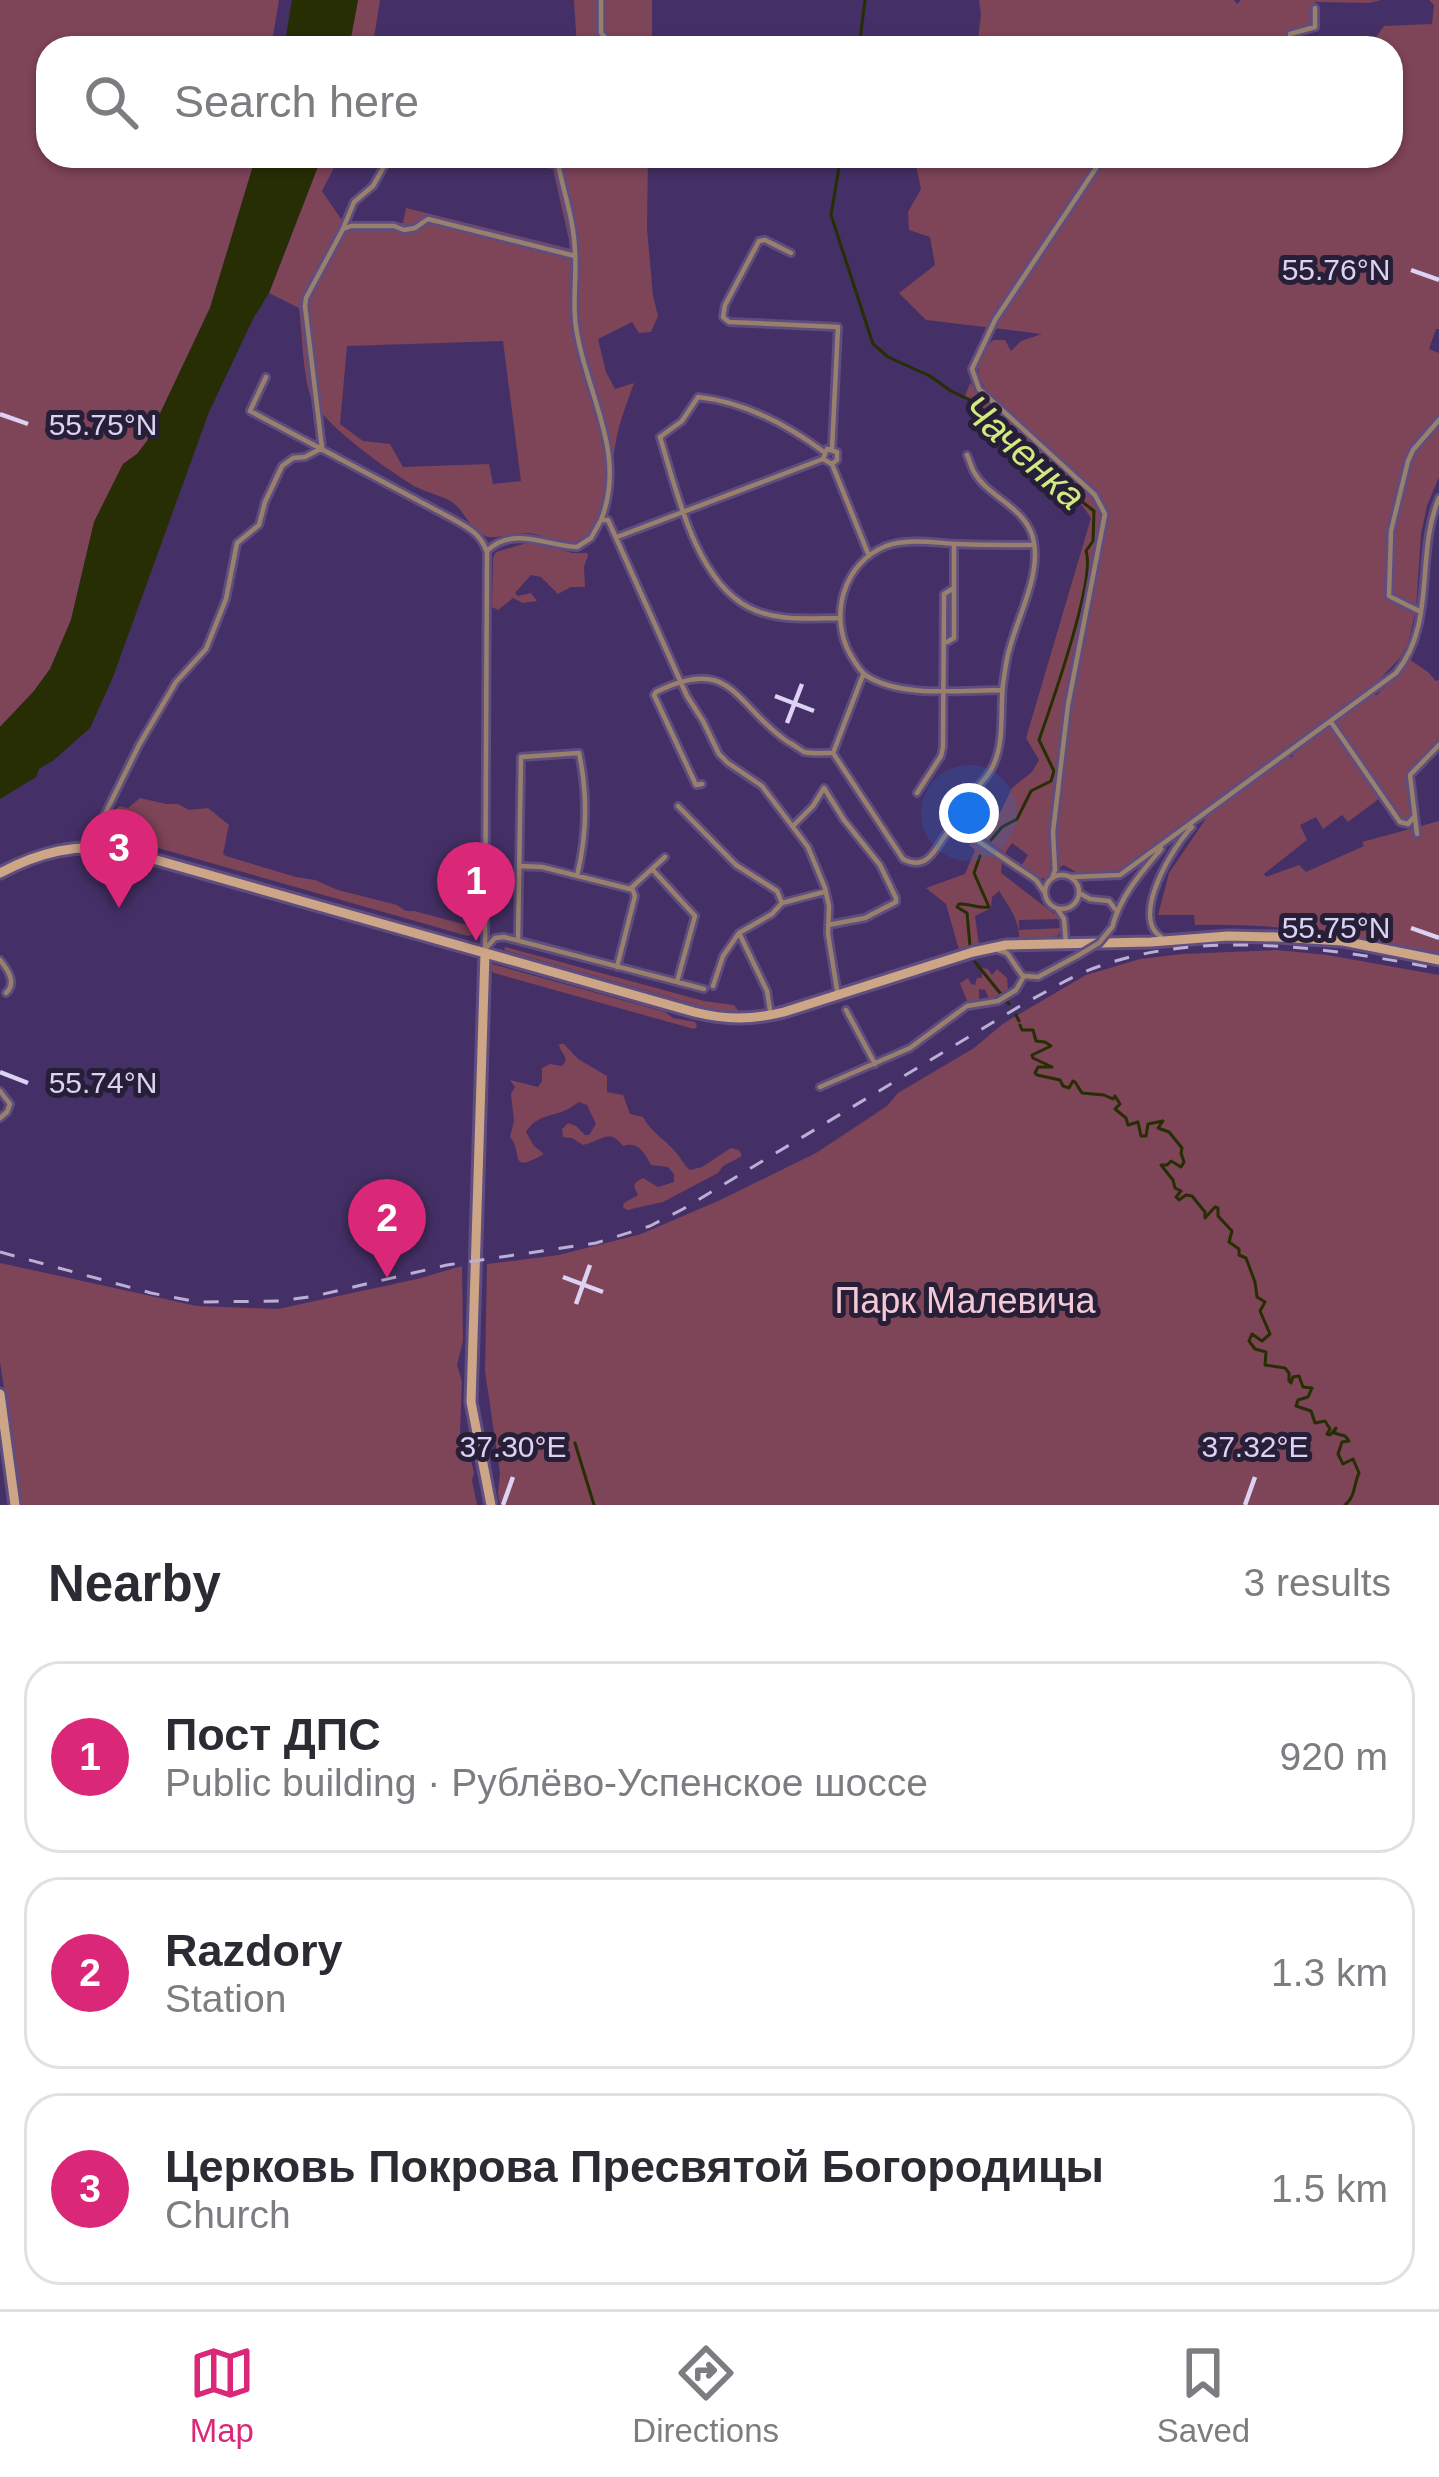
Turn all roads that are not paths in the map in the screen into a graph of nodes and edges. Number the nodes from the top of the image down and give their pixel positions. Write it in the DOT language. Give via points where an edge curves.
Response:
graph roads {
  1 [pos="601,0"];
  2 [pos="1315,8"];
  3 [pos="604,36"];
  4 [pos="1290,36"];
  5 [pos="384,168"];
  6 [pos="560,168"];
  7 [pos="1096,168"];
  8 [pos="343,229"];
  9 [pos="791,253"];
  10 [pos="576,256"];
  11 [pos="266,377"];
  12 [pos="1439,420"];
  13 [pos="322,448"];
  14 [pos="832,449"];
  15 [pos="968,455"];
  16 [pos="823,456"];
  17 [pos="832,464"];
  18 [pos="1439,498"];
  19 [pos="683,513"];
  20 [pos="601,520"];
  21 [pos="616,537"];
  22 [pos="954,544"];
  23 [pos="1033,545"];
  24 [pos="487,552"];
  25 [pos="869,556"];
  26 [pos="1421,612"];
  27 [pos="839,618"];
  28 [pos="864,675"];
  29 [pos="679,680"];
  30 [pos="945,690"];
  31 [pos="1002,690"];
  32 [pos="1331,722"];
  33 [pos="1439,745"];
  34 [pos="832,753"];
  35 [pos="702,784"];
  36 [pos="917,794"];
  37 [pos="679,806"];
  38 [pos="1206,813"];
  39 [pos="1413,818"];
  40 [pos="794,825"];
  41 [pos="954,825"];
  42 [pos="1417,834"];
  43 [pos="1168,840"];
  44 [pos="96,847"];
  45 [pos="665,857"];
  46 [pos="1054,858"];
  47 [pos="519,866"];
  48 [pos="652,869"];
  49 [pos="0,873"];
  50 [pos="577,876"];
  51 [pos="1068,876"];
  52 [pos="1088,878"];
  53 [pos="1051,879"];
  54 [pos="1036,880"];
  55 [pos="632,888"];
  56 [pos="826,891"];
  57 [pos="1045,892"];
  58 [pos="1079,892"];
  59 [pos="1090,899"];
  60 [pos="782,903"];
  61 [pos="1073,904"];
  62 [pos="1053,906"];
  63 [pos="1116,915"];
  64 [pos="1064,919"];
  65 [pos="828,925"];
  66 [pos="739,933"];
  67 [pos="1065,938"];
  68 [pos="518,940"];
  69 [pos="1178,940"];
  70 [pos="1032,944"];
  71 [pos="981,950"];
  72 [pos="484,953"];
  73 [pos="0,960"];
  74 [pos="1439,960"];
  75 [pos="1013,963"];
  76 [pos="617,967"];
  77 [pos="1024,976"];
  78 [pos="677,982"];
  79 [pos="713,986"];
  80 [pos="704,989"];
  81 [pos="16,990"];
  82 [pos="3,993"];
  83 [pos="838,996"];
  84 [pos="846,1010"];
  85 [pos="771,1016"];
  86 [pos="875,1064"];
  87 [pos="820,1087"];
  88 [pos="0,1091"];
  89 [pos="0,1118"];
  90 [pos="0,1394"];
  91 [pos="15,1505"];
  92 [pos="491,1505"];
  1 -- 3 [label="street"];
  2 -- 4 [label="street" via="1315,27"];
  5 -- 8 [label="street" via="353,202"];
  6 -- 10 [label="street"];
  7 -- 46 [label="street" via="995,320 972,369 985,395 1095,495 1105,514 1068,705"];
  8 -- 10 [label="street" via="404,230 428,219"];
  8 -- 13 [label="street" via="305,306"];
  9 -- 14 [label="street" via="759,242 723,317 838,326"];
  10 -- 20 [label="street" via="576,333 611,467"];
  11 -- 13 [label="street" via="250,411"];
  12 -- 26 [label="street" via="1408,461 1391,531 1389,596"];
  13 -- 24 [label="street" via="478,533"];
  13 -- 44 [label="street" via="282,466 259,525 237,543 206,650 176,682 139,745"];
  14 -- 16 [label="street"];
  14 -- 17 [label="street"];
  15 -- 23 [label="street" via="975,476 1016,510"];
  16 -- 17 [label="street"];
  16 -- 19 [label="street"];
  16 -- 19 [label="street" via="758,412 698,397 660,437"];
  17 -- 25 [label="street"];
  18 -- 26 [label="street"];
  19 -- 21 [label="street"];
  19 -- 27 [label="street" via="716,577 748,607 786,619"];
  20 -- 21 [label="street"];
  20 -- 24 [label="street" via="577,547 528,537"];
  21 -- 29 [label="street"];
  22 -- 23 [label="street"];
  22 -- 25 [label="street" via="912,541"];
  22 -- 30 [label="street" via="954,588 944,594"];
  23 -- 31 [label="street"];
  24 -- 72 [label="street"];
  25 -- 27 [label="street" via="848,579"];
  26 -- 32 [label="street" via="1396,673"];
  27 -- 28 [label="street"];
  28 -- 30 [label="street" via="896,688"];
  28 -- 34 [label="street"];
  29 -- 34 [label="street" via="717,679 803,752"];
  29 -- 35 [label="street" via="654,695"];
  29 -- 40 [label="street" via="719,754 762,785"];
  30 -- 31 [label="street"];
  30 -- 36 [label="street" via="941,756"];
  31 -- 41 [label="street" via="993,766"];
  32 -- 38 [label="street"];
  32 -- 39 [label="street" via="1400,822"];
  33 -- 39 [label="street" via="1411,775"];
  34 -- 41 [label="street" via="909,864 928,859"];
  37 -- 60 [label="street"];
  38 -- 43 [label="street"];
  38 -- 69 [label="street" via="1165,862 1153,902 1153,932"];
  39 -- 42 [label="street"];
  40 -- 56 [label="street"];
  40 -- 65 [label="street" via="824,788 896,898 865,917"];
  41 -- 54 [label="street"];
  43 -- 52 [label="street" via="1120,875"];
  43 -- 63 [label="street"];
  44 -- 49 [label="main road" via="50,851"];
  44 -- 72 [label="main road"];
  45 -- 48 [label="street"];
  46 -- 51 [label="street"];
  46 -- 53 [label="street"];
  47 -- 50 [label="street"];
  47 -- 50 [label="street" via="521,757 577,752 585,807"];
  47 -- 68 [label="street"];
  48 -- 55 [label="street"];
  48 -- 78 [label="street" via="695,916"];
  50 -- 55 [label="street"];
  51 -- 52 [label="street"];
  51 -- 53 [label="street"];
  51 -- 58 [label="street"];
  52 -- 58 [label="street"];
  53 -- 54 [label="street"];
  53 -- 57 [label="street"];
  54 -- 57 [label="street"];
  55 -- 76 [label="street"];
  56 -- 60 [label="street"];
  56 -- 65 [label="street"];
  57 -- 62 [label="street"];
  58 -- 59 [label="street"];
  58 -- 61 [label="street"];
  59 -- 61 [label="street"];
  59 -- 63 [label="street" via="1109,901"];
  60 -- 66 [label="street"];
  61 -- 62 [label="street"];
  61 -- 64 [label="street"];
  62 -- 64 [label="street"];
  63 -- 77 [label="street, bridge" via="1099,944 1052,972"];
  64 -- 67 [label="street"];
  65 -- 83 [label="street"];
  66 -- 79 [label="street"];
  66 -- 85 [label="street"];
  67 -- 69 [label="main road"];
  67 -- 70 [label="main road"];
  68 -- 72 [label="street" via="495,938"];
  68 -- 76 [label="street"];
  69 -- 74 [label="main road" via="1331,940"];
  70 -- 71 [label="main road"];
  70 -- 75 [label="street"];
  71 -- 75 [label="street" via="1005,951"];
  71 -- 83 [label="main road"];
  72 -- 85 [label="main road" via="706,1015"];
  72 -- 92 [label="main road" via="470,1402"];
  73 -- 82 [label="street" via="12,982"];
  75 -- 77 [label="street"];
  76 -- 78 [label="street"];
  77 -- 86 [label="street" via="998,1001 967,1006"];
  78 -- 80 [label="street"];
  81 -- 82 [label="street"];
  83 -- 85 [label="main road"];
  84 -- 86 [label="street"];
  86 -- 87 [label="street"];
  88 -- 89 [label="street" via="10,1104"];
  90 -- 91 [label="main road"];
}
